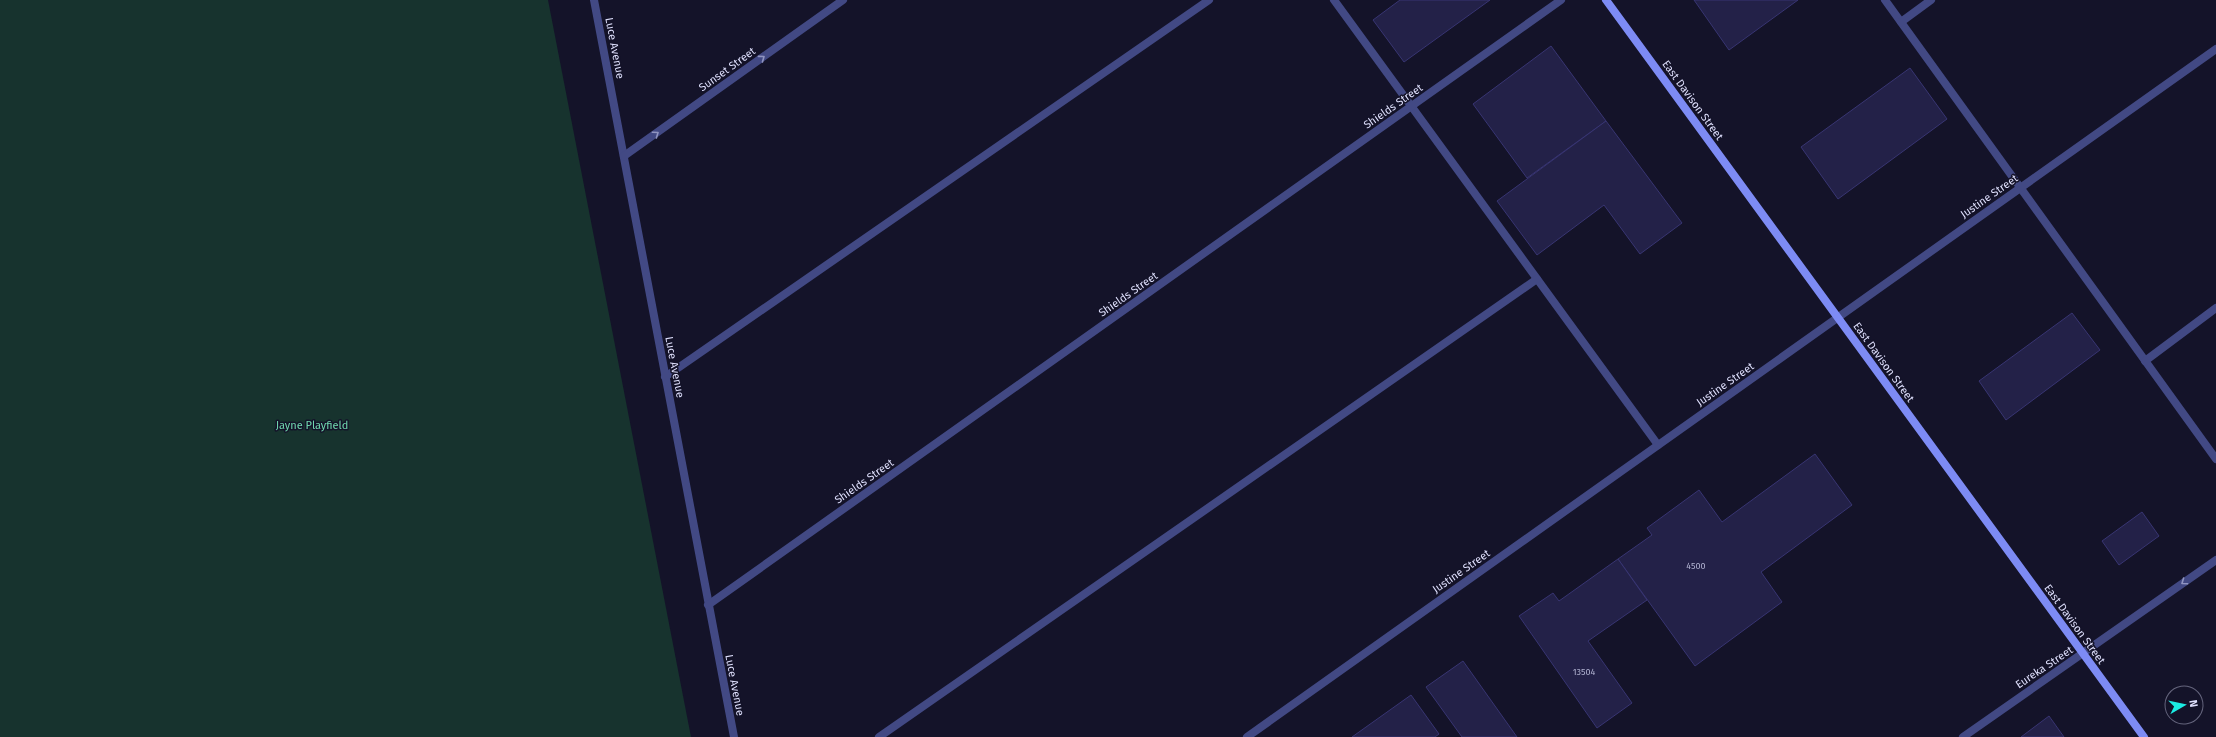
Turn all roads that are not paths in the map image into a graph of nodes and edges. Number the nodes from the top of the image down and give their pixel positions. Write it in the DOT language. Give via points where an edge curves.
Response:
graph roads {
  1 [pos="594,0"];
  2 [pos="843,0"];
  3 [pos="1208,0"];
  4 [pos="1334,0"];
  5 [pos="1561,0"];
  6 [pos="1606,0"];
  7 [pos="1885,0"];
  8 [pos="1930,0"];
  9 [pos="1901,22"];
  10 [pos="2216,49"];
  11 [pos="1411,106"];
  12 [pos="624,156"];
  13 [pos="2020,188"];
  14 [pos="1537,279"];
  15 [pos="2216,308"];
  16 [pos="1837,317"];
  17 [pos="2145,361"];
  18 [pos="665,377"];
  19 [pos="1658,444"];
  20 [pos="2216,459"];
  21 [pos="2216,560"];
  22 [pos="708,605"];
  23 [pos="2084,654"];
  24 [pos="734,737"];
  25 [pos="879,737"];
  26 [pos="1247,737"];
  27 [pos="1962,737"];
  28 [pos="2144,737"];
  1 -- 12 [label="street, Luce Avenue"];
  12 -- 2 [label="street, Sunset Street, one-way"];
  3 -- 18 [label="street"];
  4 -- 11 [label="street"];
  5 -- 11 [label="street, Shields Street"];
  6 -- 16 [label="main road, East Davison Street"];
  7 -- 9 [label="street"];
  8 -- 9 [label="street"];
  9 -- 13 [label="street"];
  10 -- 13 [label="street, Justine Street"];
  11 -- 14 [label="street"];
  11 -- 22 [label="street, Shields Street"];
  12 -- 18 [label="street, Luce Avenue"];
  13 -- 16 [label="street, Justine Street"];
  13 -- 17 [label="street"];
  14 -- 19 [label="street"];
  14 -- 25 [label="street"];
  15 -- 17 [label="street"];
  16 -- 19 [label="street, Justine Street"];
  16 -- 23 [label="main road, East Davison Street"];
  17 -- 20 [label="street"];
  18 -- 22 [label="street, Luce Avenue"];
  19 -- 26 [label="street, Justine Street"];
  21 -- 23 [label="street, Eureka Street, one-way"];
  22 -- 24 [label="street, Luce Avenue"];
  23 -- 27 [label="street, Eureka Street"];
  23 -- 28 [label="main road, East Davison Street"];
}
